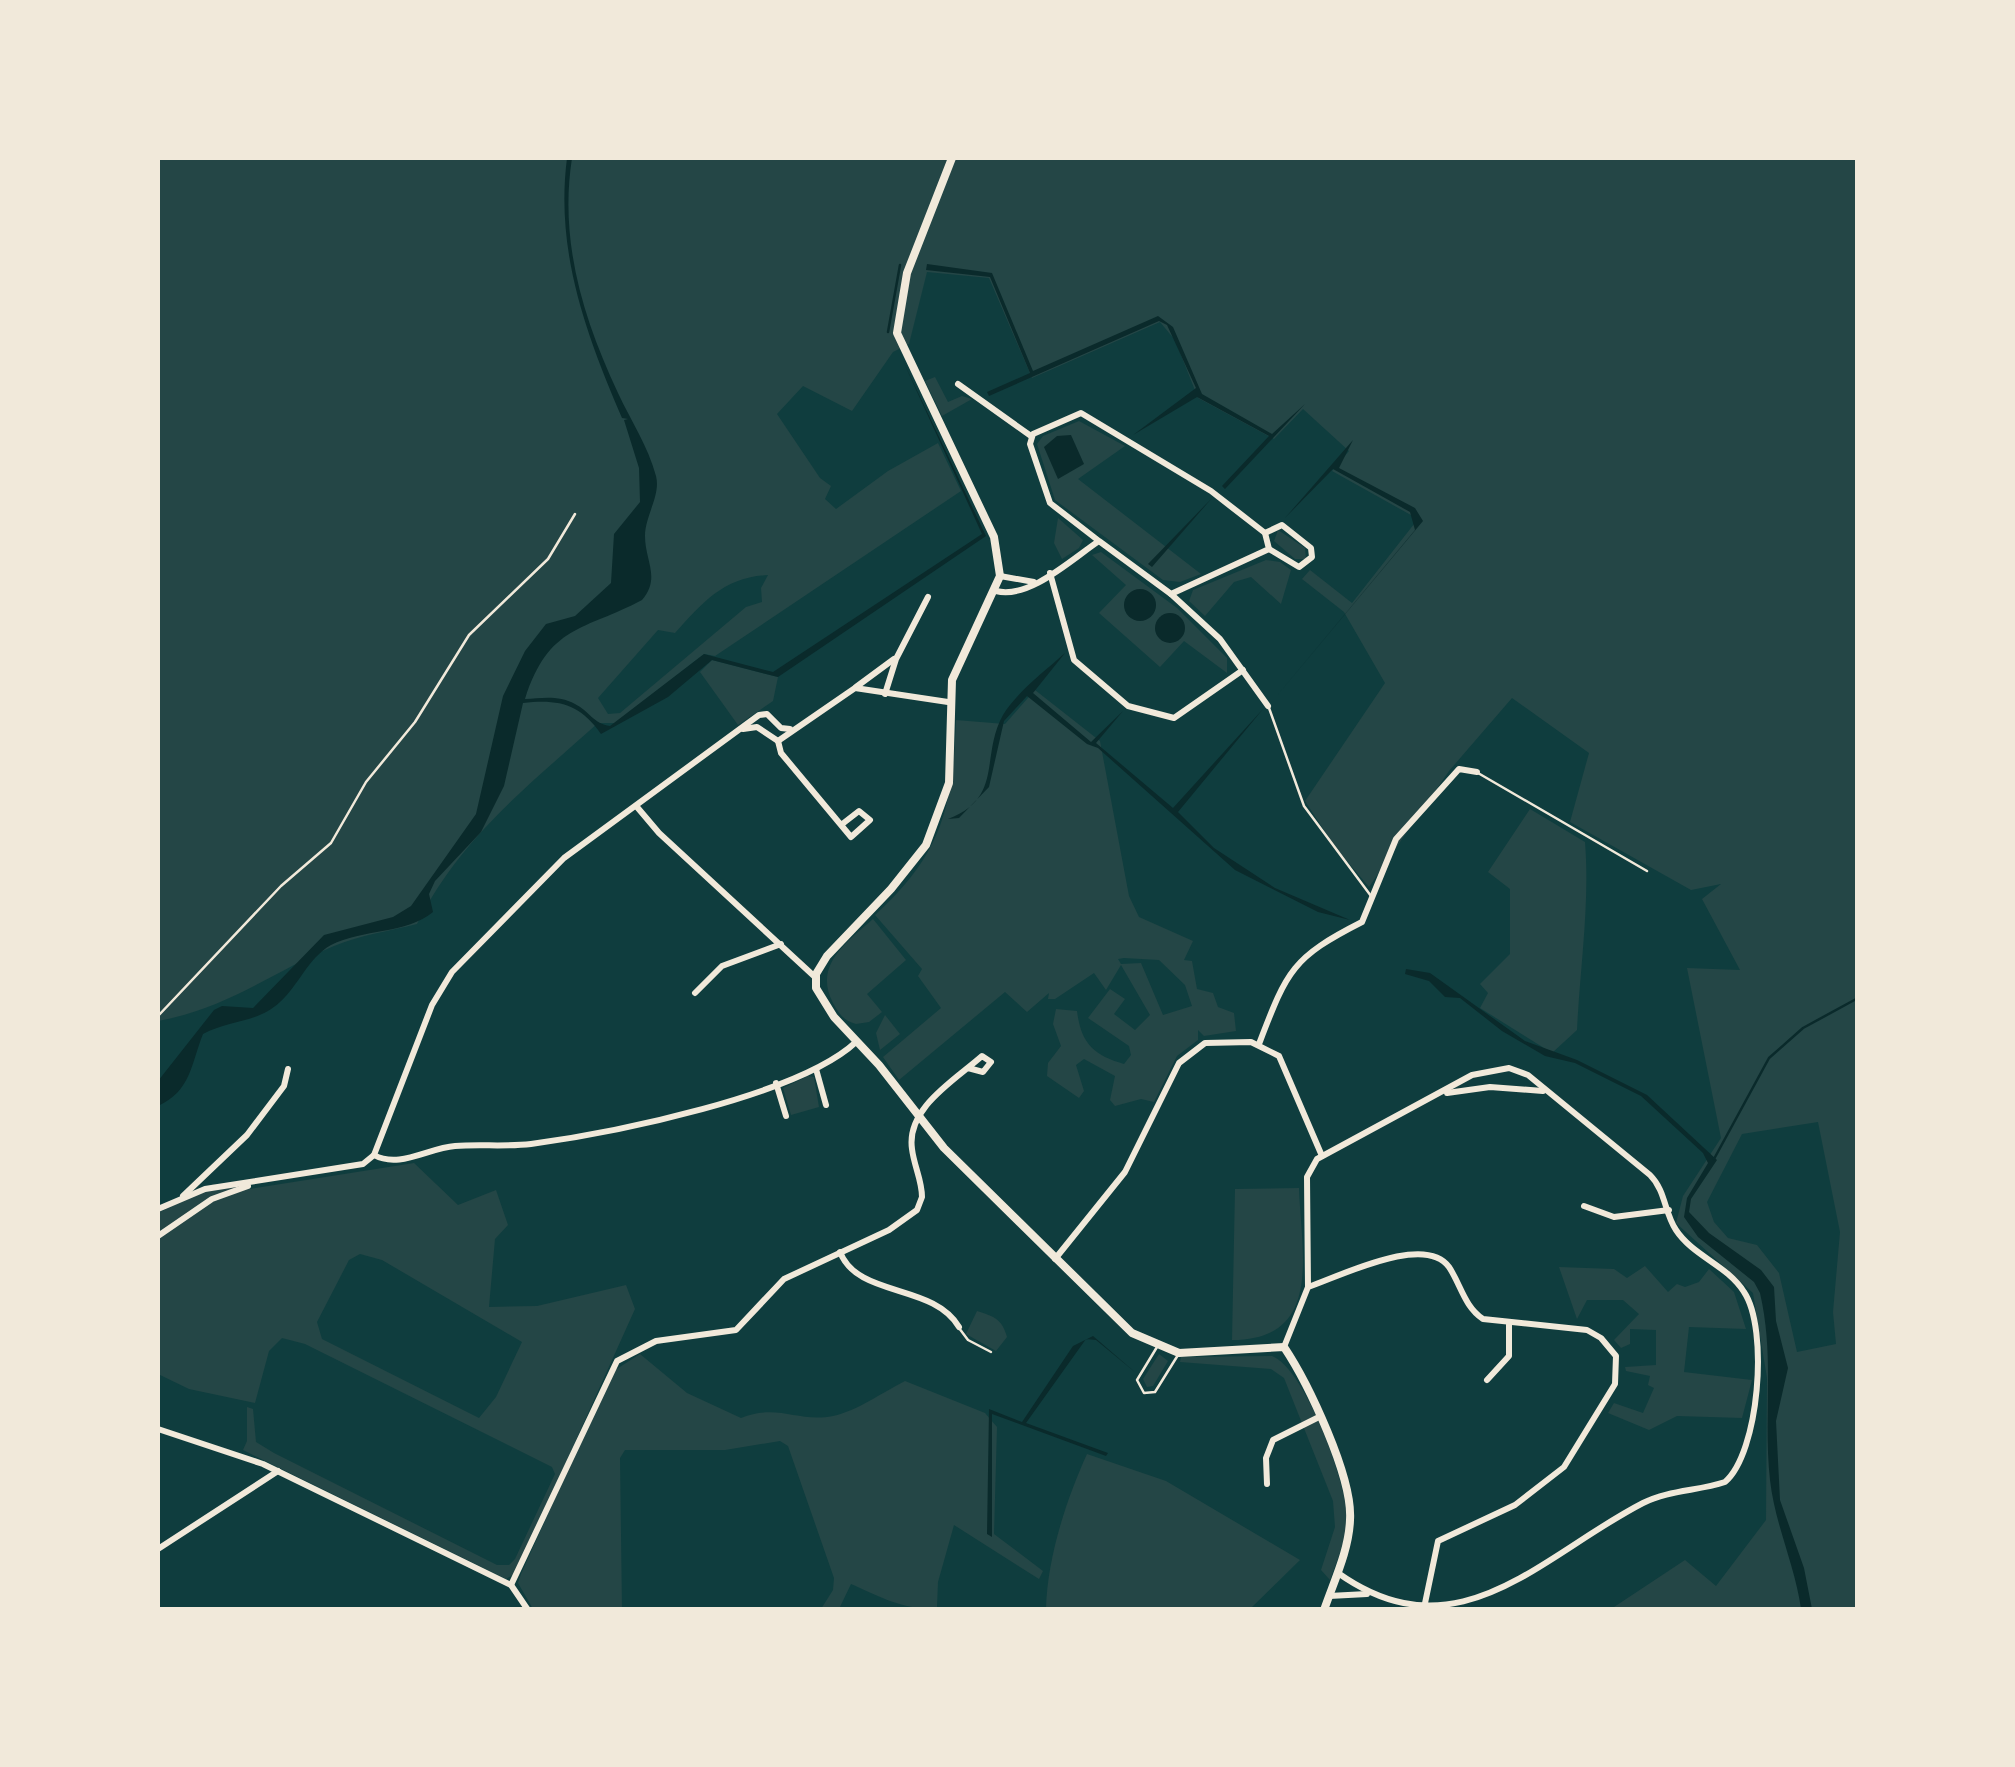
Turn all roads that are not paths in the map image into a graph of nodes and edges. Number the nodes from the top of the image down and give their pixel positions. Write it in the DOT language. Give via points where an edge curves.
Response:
graph roads {
  1 [pos="952,158"];
  2 [pos="958,384"];
  3 [pos="1031,436"];
  4 [pos="1265,533"];
  5 [pos="1099,541"];
  6 [pos="1270,549"];
  7 [pos="1050,573"];
  8 [pos="1000,576"];
  9 [pos="1035,582"];
  10 [pos="996,591"];
  11 [pos="1171,594"];
  12 [pos="928,597"];
  13 [pos="896,659"];
  14 [pos="1243,670"];
  15 [pos="855,688"];
  16 [pos="884,694"];
  17 [pos="948,702"];
  18 [pos="1268,706"];
  19 [pos="759,715"];
  20 [pos="756,727"];
  21 [pos="742,729"];
  22 [pos="790,729"];
  23 [pos="778,741"];
  24 [pos="1477,772"];
  25 [pos="637,807"];
  26 [pos="841,825"];
  27 [pos="1647,872"];
  28 [pos="1372,897"];
  29 [pos="782,944"];
  30 [pos="815,978"];
  31 [pos="695,993"];
  32 [pos="856,1042"];
  33 [pos="1260,1044"];
  34 [pos="816,1068"];
  35 [pos="968,1068"];
  36 [pos="288,1069"];
  37 [pos="776,1083"];
  38 [pos="1550,1093"];
  39 [pos="1442,1094"];
  40 [pos="826,1105"];
  41 [pos="917,1115"];
  42 [pos="786,1116"];
  43 [pos="374,1154"];
  44 [pos="1322,1156"];
  45 [pos="259,1182"];
  46 [pos="182,1197"];
  47 [pos="1584,1206"];
  48 [pos="158,1209"];
  49 [pos="1669,1210"];
  50 [pos="158,1236"];
  51 [pos="840,1252"];
  52 [pos="1054,1260"];
  53 [pos="1308,1287"];
  54 [pos="1509,1324"];
  55 [pos="959,1327"];
  56 [pos="1284,1347"];
  57 [pos="1157,1348"];
  58 [pos="992,1352"];
  59 [pos="1179,1353"];
  60 [pos="1487,1380"];
  61 [pos="1319,1417"];
  62 [pos="158,1429"];
  63 [pos="278,1471"];
  64 [pos="1267,1484"];
  65 [pos="158,1549"];
  66 [pos="1337,1572"];
  67 [pos="511,1585"];
  68 [pos="1373,1595"];
  69 [pos="1329,1596"];
  70 [pos="1424,1608"];
  71 [pos="528,1610"];
  72 [pos="1324,1610"];
  1 -- 8 [label="street" via="900,300 897,333 994,537"];
  2 -- 3 [label="street"];
  3 -- 4 [label="street" via="1082,413 1211,491"];
  3 -- 5 [label="street" via="1050,503"];
  4 -- 6 [label="street"];
  4 -- 6 [label="street" via="1282,525 1312,557 1299,566"];
  5 -- 7 [label="street"];
  5 -- 11 [label="street"];
  6 -- 11 [label="street"];
  7 -- 9 [label="street"];
  7 -- 14 [label="street" via="1074,660 1128,706 1174,718"];
  8 -- 9 [label="street"];
  8 -- 10 [label="street"];
  9 -- 10 [label="street"];
  10 -- 17 [label="street" via="954,673"];
  11 -- 14 [label="street"];
  12 -- 13 [label="street"];
  13 -- 15 [label="street"];
  13 -- 16 [label="street"];
  14 -- 18 [label="street"];
  15 -- 16 [label="street"];
  15 -- 22 [label="street"];
  16 -- 17 [label="street"];
  17 -- 30 [label="street" via="949,783 926,845"];
  18 -- 28 [label="lane" via="1304,806"];
  19 -- 20 [label="street"];
  19 -- 21 [label="street"];
  19 -- 22 [label="street"];
  20 -- 21 [label="street"];
  20 -- 23 [label="street"];
  21 -- 25 [label="street"];
  22 -- 23 [label="street"];
  23 -- 26 [label="street"];
  24 -- 27 [label="lane"];
  24 -- 28 [label="street" via="1459,769 1396,839"];
  25 -- 29 [label="street"];
  25 -- 43 [label="street" via="554,867 441,987"];
  26 -- 26 [label="street" via="852,838 870,820 858,811"];
  28 -- 33 [label="street" via="1362,922 1310,949 1284,980"];
  29 -- 30 [label="street"];
  29 -- 31 [label="street" via="722,966"];
  30 -- 32 [label="street" via="820,997"];
  32 -- 34 [label="street"];
  32 -- 41 [label="street"];
  33 -- 44 [label="street" via="1284,1062"];
  33 -- 52 [label="street" via="1220,1040 1187,1053 1125,1172"];
  34 -- 37 [label="street"];
  34 -- 40 [label="street"];
  35 -- 41 [label="street"];
  36 -- 46 [label="street" via="284,1086 247,1135"];
  37 -- 42 [label="street"];
  37 -- 43 [label="street" via="700,1108 535,1144 457,1145 394,1160"];
  38 -- 39 [label="street" via="1506,1087"];
  38 -- 39 [label="street" via="1509,1068 1472,1075"];
  38 -- 49 [label="street" via="1656,1181"];
  39 -- 44 [label="street"];
  41 -- 51 [label="street" via="911,1145 920,1204 889,1230"];
  41 -- 52 [label="street"];
  43 -- 45 [label="street" via="363,1164"];
  44 -- 53 [label="street" via="1307,1178"];
  45 -- 46 [label="street"];
  45 -- 50 [label="street" via="212,1199"];
  46 -- 48 [label="street"];
  47 -- 49 [label="street" via="1614,1217"];
  49 -- 70 [label="street" via="1682,1238 1727,1272 1752,1306 1760,1378 1736,1468 1725,1482 1641,1504 1529,1578"];
  51 -- 55 [label="street" via="851,1270 930,1301"];
  51 -- 67 [label="street" via="784,1279 736,1330 656,1341 617,1361"];
  52 -- 57 [label="street"];
  53 -- 54 [label="street" via="1408,1254 1431,1253 1448,1266 1477,1315"];
  53 -- 56 [label="street"];
  54 -- 60 [label="street" via="1509,1356"];
  54 -- 70 [label="street" via="1594,1333 1612,1349 1618,1377 1549,1483 1438,1541"];
  55 -- 58 [label="lane"];
  56 -- 59 [label="street"];
  56 -- 61 [label="street"];
  57 -- 59 [label="street"];
  57 -- 59 [label="lane" via="1137,1380 1148,1394"];
  61 -- 64 [label="street" via="1273,1440"];
  61 -- 66 [label="street" via="1350,1508"];
  62 -- 63 [label="street"];
  63 -- 65 [label="street"];
  63 -- 67 [label="street"];
  66 -- 68 [label="street"];
  66 -- 69 [label="street"];
  67 -- 71 [label="street"];
  68 -- 69 [label="street"];
  68 -- 70 [label="street"];
  69 -- 72 [label="street"];
}
